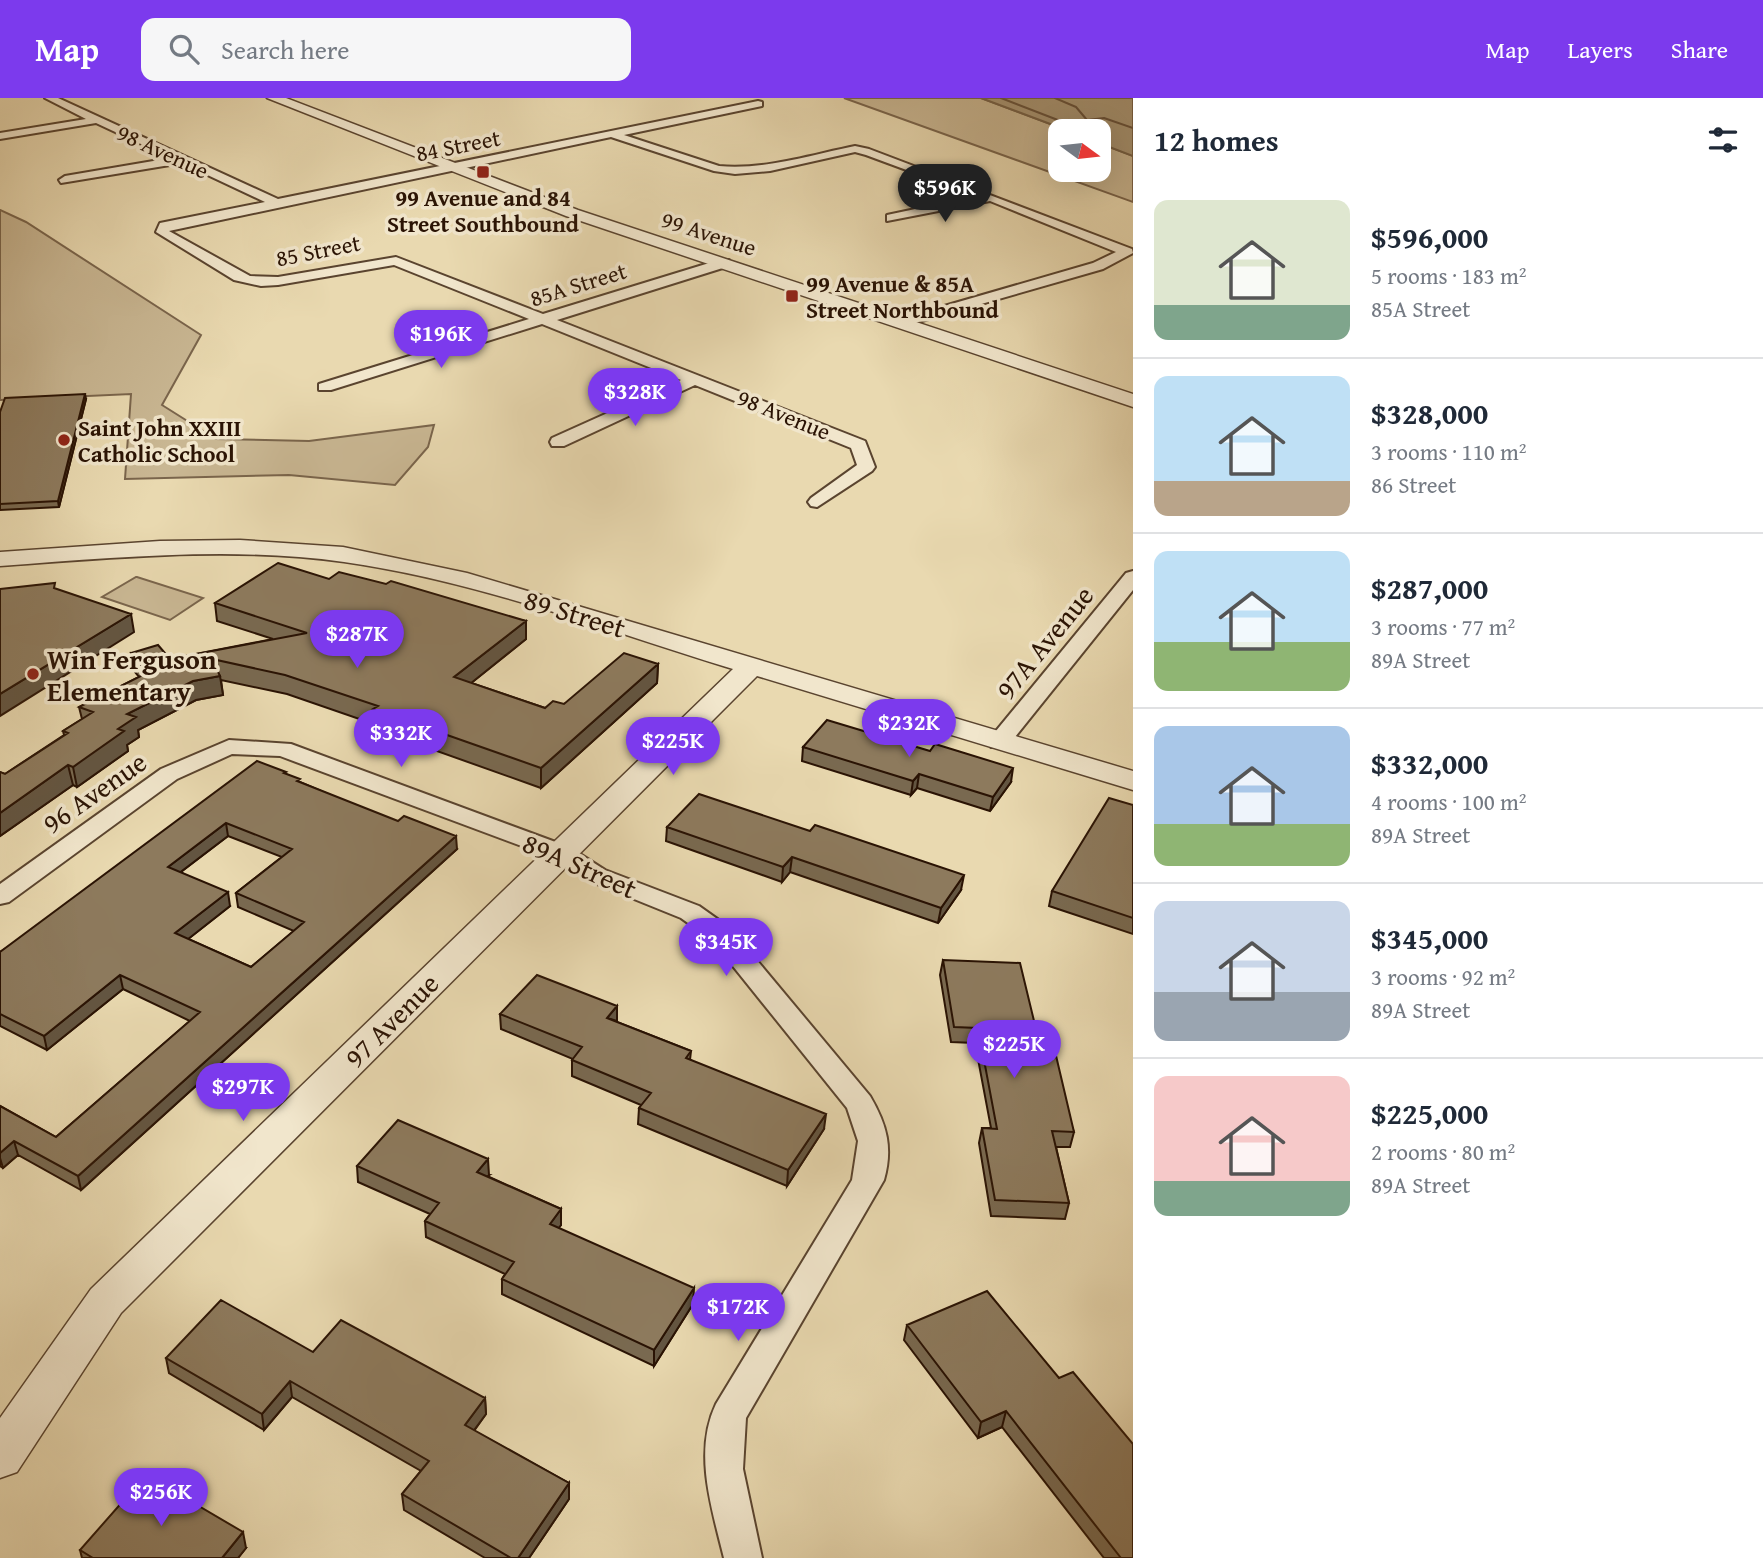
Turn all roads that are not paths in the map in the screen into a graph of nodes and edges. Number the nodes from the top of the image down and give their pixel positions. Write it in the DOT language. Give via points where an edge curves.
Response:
graph roads {
  1 [pos="50,98"];
  2 [pos="274,98"];
  3 [pos="745,98"];
  4 [pos="97,120"];
  5 [pos="612,135"];
  6 [pos="0,136"];
  7 [pos="181,160"];
  8 [pos="452,167"];
  9 [pos="65,180"];
  10 [pos="991,197"];
  11 [pos="277,203"];
  12 [pos="891,218"];
  13 [pos="396,261"];
  14 [pos="724,263"];
  15 [pos="247,280"];
  16 [pos="546,318"];
  17 [pos="901,323"];
  18 [pos="696,379"];
  19 [pos="325,387"];
  20 [pos="1130,398"];
  21 [pos="558,442"];
  22 [pos="817,502"];
  23 [pos="0,559"];
  24 [pos="1133,577"];
  25 [pos="752,666"];
  26 [pos="999,743"];
  27 [pos="229,747"];
  28 [pos="1133,781"];
  29 [pos="560,852"];
  30 [pos="0,896"];
  31 [pos="0,1457"];
  32 [pos="743,1558"];
  1 -- 4 [label="street, 98 Avenue"];
  2 -- 8 [label="street, 99 Avenue"];
  3 -- 5 [label="street, 84 Street" via="758,104"];
  4 -- 6 [label="street"];
  4 -- 7 [label="street, 98 Avenue"];
  5 -- 8 [label="street, 84 Street"];
  5 -- 10 [label="street" via="734,172 855,149"];
  7 -- 9 [label="street"];
  7 -- 11 [label="street, 98 Avenue"];
  8 -- 11 [label="street, 84 Street"];
  8 -- 14 [label="street, 99 Avenue"];
  10 -- 12 [label="street"];
  10 -- 17 [label="street" via="1127,252 1098,266"];
  11 -- 15 [label="street, 84 Street" via="165,226 162,232"];
  13 -- 15 [label="street, 85 Street" via="371,260 276,280"];
  13 -- 16 [label="street, 98 Avenue"];
  14 -- 16 [label="street, 85A Street"];
  14 -- 17 [label="street, 99 Avenue"];
  16 -- 18 [label="street, 98 Avenue"];
  16 -- 19 [label="street, 85A Street"];
  17 -- 20 [label="street, 99 Avenue"];
  18 -- 21 [label="street"];
  18 -- 22 [label="street, 98 Avenue" via="859,445 866,467"];
  23 -- 25 [label="street, 89 Street" via="230,548 347,556 457,578"];
  24 -- 26 [label="street, 97A Avenue"];
  25 -- 26 [label="street, 89 Street"];
  25 -- 29 [label="street, 97 Avenue"];
  26 -- 28 [label="street, 89 Street"];
  27 -- 29 [label="street, 89A Street" via="283,749"];
  27 -- 30 [label="street, 96 Avenue" via="169,774"];
  29 -- 31 [label="street, 97 Avenue" via="106,1301"];
  29 -- 32 [label="street, 89A Street" via="596,875 690,912 721,934 864,1108 876,1138 876,1157 862,1194 729,1415 723,1436 724,1469"];
}
